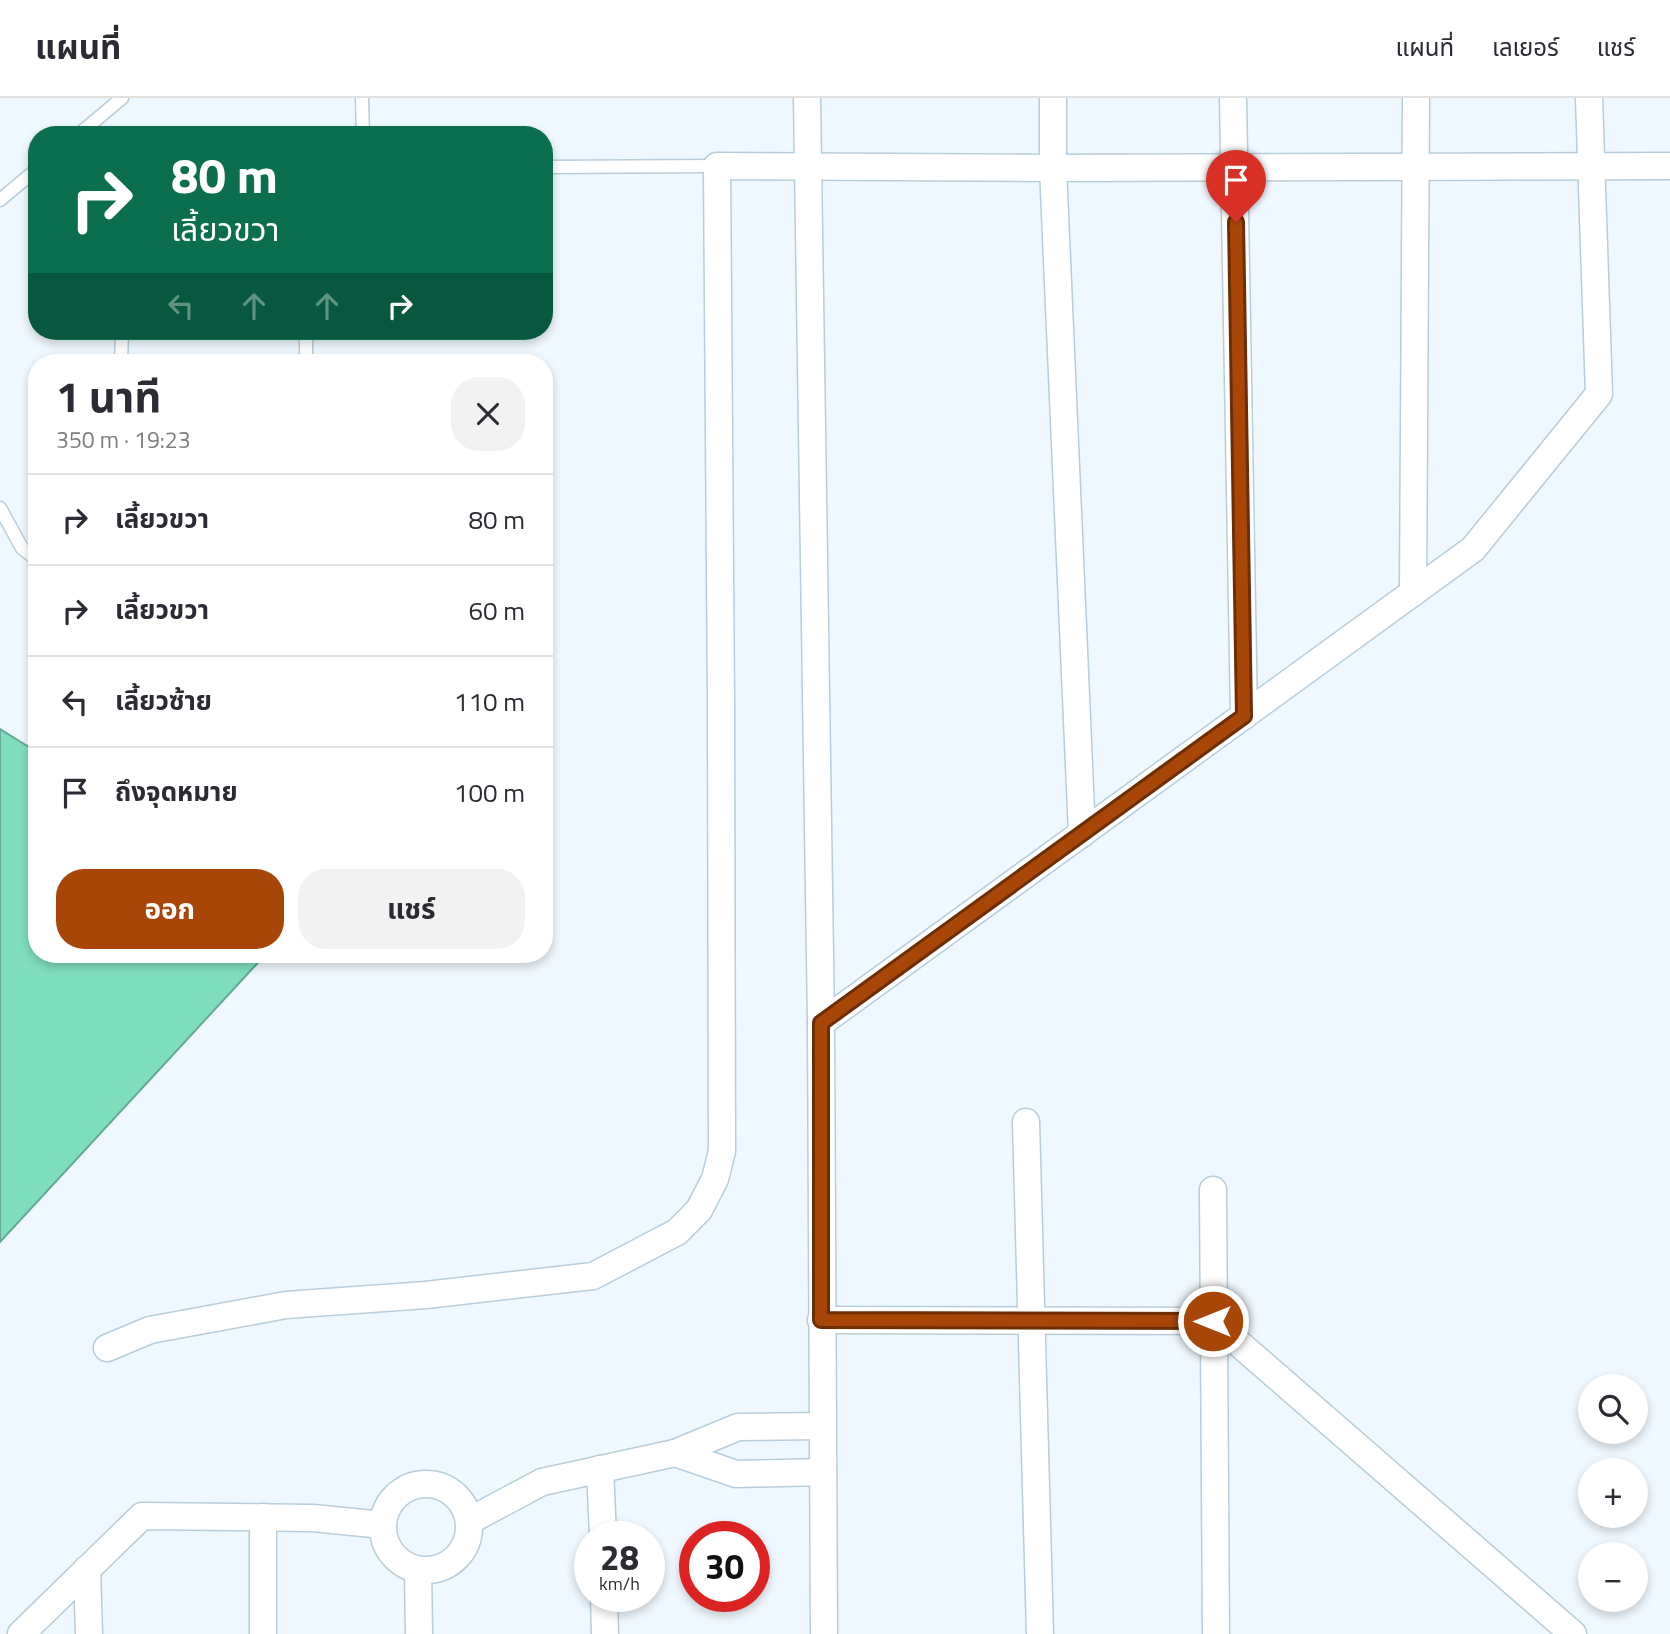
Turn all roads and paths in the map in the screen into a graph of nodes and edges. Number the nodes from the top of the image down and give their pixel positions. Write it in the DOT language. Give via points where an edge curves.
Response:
graph roads {
  1 [pos="122,98"];
  2 [pos="362,98"];
  3 [pos="807,98"];
  4 [pos="1053,98"];
  5 [pos="1233,98"];
  6 [pos="1416,98"];
  7 [pos="1589,98"];
  8 [pos="89,126"];
  9 [pos="363,126"];
  10 [pos="717,166"];
  11 [pos="1416,166"];
  12 [pos="1591,166"];
  13 [pos="1670,166"];
  14 [pos="553,167"];
  15 [pos="809,167"];
  16 [pos="1235,167"];
  17 [pos="1053,168"];
  18 [pos="28,180"];
  19 [pos="0,200"];
  20 [pos="0,508"];
  21 [pos="28,553"];
  22 [pos="1413,593"];
  23 [pos="1244,716"];
  24 [pos="1082,834"];
  25 [pos="821,1023"];
  26 [pos="1026,1122"];
  27 [pos="1213,1190"];
  28 [pos="821,1320"];
  29 [pos="1031,1320"];
  30 [pos="1213,1321"];
  31 [pos="107,1348"];
  32 [pos="822,1426"];
  33 [pos="675,1453"];
  34 [pos="600,1469"];
  35 [pos="823,1472"];
  36 [pos="262,1517"];
  37 [pos="469,1521"];
  38 [pos="602,1521"];
  39 [pos="383,1525"];
  40 [pos="87,1569"];
  41 [pos="418,1570"];
  42 [pos="605,1612"];
  43 [pos="21,1634"];
  44 [pos="89,1634"];
  45 [pos="263,1634"];
  46 [pos="419,1634"];
  47 [pos="606,1634"];
  48 [pos="824,1634"];
  49 [pos="1040,1634"];
  50 [pos="1216,1634"];
  51 [pos="1573,1634"];
  1 -- 8 [label="lane"];
  2 -- 9 [label="lane"];
  3 -- 15 [label="street"];
  4 -- 17 [label="street"];
  5 -- 16 [label="street"];
  6 -- 11 [label="street"];
  7 -- 12 [label="street"];
  10 -- 14 [label="lane"];
  10 -- 15 [label="street"];
  10 -- 31 [label="street" via="722,1151 710,1189 699,1210 677,1232 593,1276 286,1305 150,1330"];
  11 -- 12 [label="street"];
  11 -- 16 [label="street"];
  11 -- 22 [label="street"];
  12 -- 13 [label="street"];
  12 -- 22 [label="street" via="1599,394 1473,549"];
  15 -- 17 [label="street"];
  15 -- 25 [label="street"];
  16 -- 17 [label="street"];
  16 -- 23 [label="street"];
  17 -- 24 [label="street"];
  18 -- 19 [label="lane"];
  20 -- 21 [label="lane"];
  22 -- 23 [label="street"];
  23 -- 24 [label="street"];
  24 -- 25 [label="street"];
  25 -- 28 [label="street"];
  26 -- 29 [label="street"];
  27 -- 30 [label="street"];
  28 -- 29 [label="street"];
  28 -- 32 [label="street"];
  29 -- 30 [label="street"];
  29 -- 49 [label="street"];
  30 -- 50 [label="street"];
  30 -- 51 [label="street"];
  32 -- 33 [label="street" via="738,1427"];
  32 -- 35 [label="street"];
  33 -- 34 [label="street"];
  33 -- 35 [label="street" via="736,1474"];
  34 -- 37 [label="street" via="542,1482"];
  34 -- 38 [label="street"];
  35 -- 48 [label="street"];
  36 -- 39 [label="street"];
  36 -- 40 [label="street" via="142,1516"];
  36 -- 45 [label="street"];
  37 -- 39 [label="street" via="466,1508 448,1489 424,1483 398,1493"];
  37 -- 41 [label="street" via="469,1534 457,1558 445,1566"];
  39 -- 41 [label="street" via="394,1556"];
  40 -- 43 [label="street"];
  40 -- 44 [label="street"];
  41 -- 46 [label="street"];
  42 -- 47 [label="street"];
}
